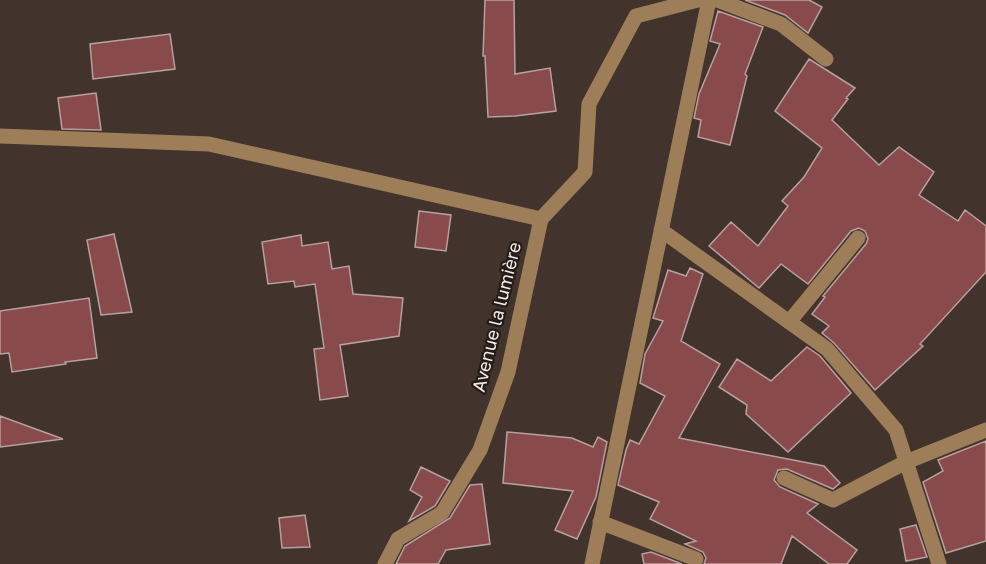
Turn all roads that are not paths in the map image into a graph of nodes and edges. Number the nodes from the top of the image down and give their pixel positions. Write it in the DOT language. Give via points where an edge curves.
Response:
graph roads {
  1 [pos="698,0"];
  2 [pos="709,0"];
  3 [pos="717,0"];
  4 [pos="826,59"];
  5 [pos="0,136"];
  6 [pos="541,219"];
  7 [pos="661,230"];
  8 [pos="858,238"];
  9 [pos="789,322"];
  10 [pos="986,430"];
  11 [pos="906,462"];
  12 [pos="784,478"];
  13 [pos="600,522"];
  14 [pos="696,559"];
  15 [pos="385,564"];
  16 [pos="592,564"];
  17 [pos="939,564"];
  1 -- 6 [label="street" via="636,16 589,104 585,172"];
  2 -- 7 [label="street"];
  3 -- 4 [label="street" via="781,24"];
  5 -- 6 [label="street" via="209,144"];
  6 -- 15 [label="street, Avenue la lumière" via="508,372 480,450 442,513 398,539"];
  7 -- 9 [label="street"];
  7 -- 13 [label="street"];
  8 -- 9 [label="street"];
  9 -- 11 [label="street" via="827,349 896,430"];
  10 -- 11 [label="street"];
  11 -- 12 [label="street" via="833,500"];
  11 -- 17 [label="street"];
  13 -- 14 [label="street"];
  13 -- 16 [label="street"];
}
